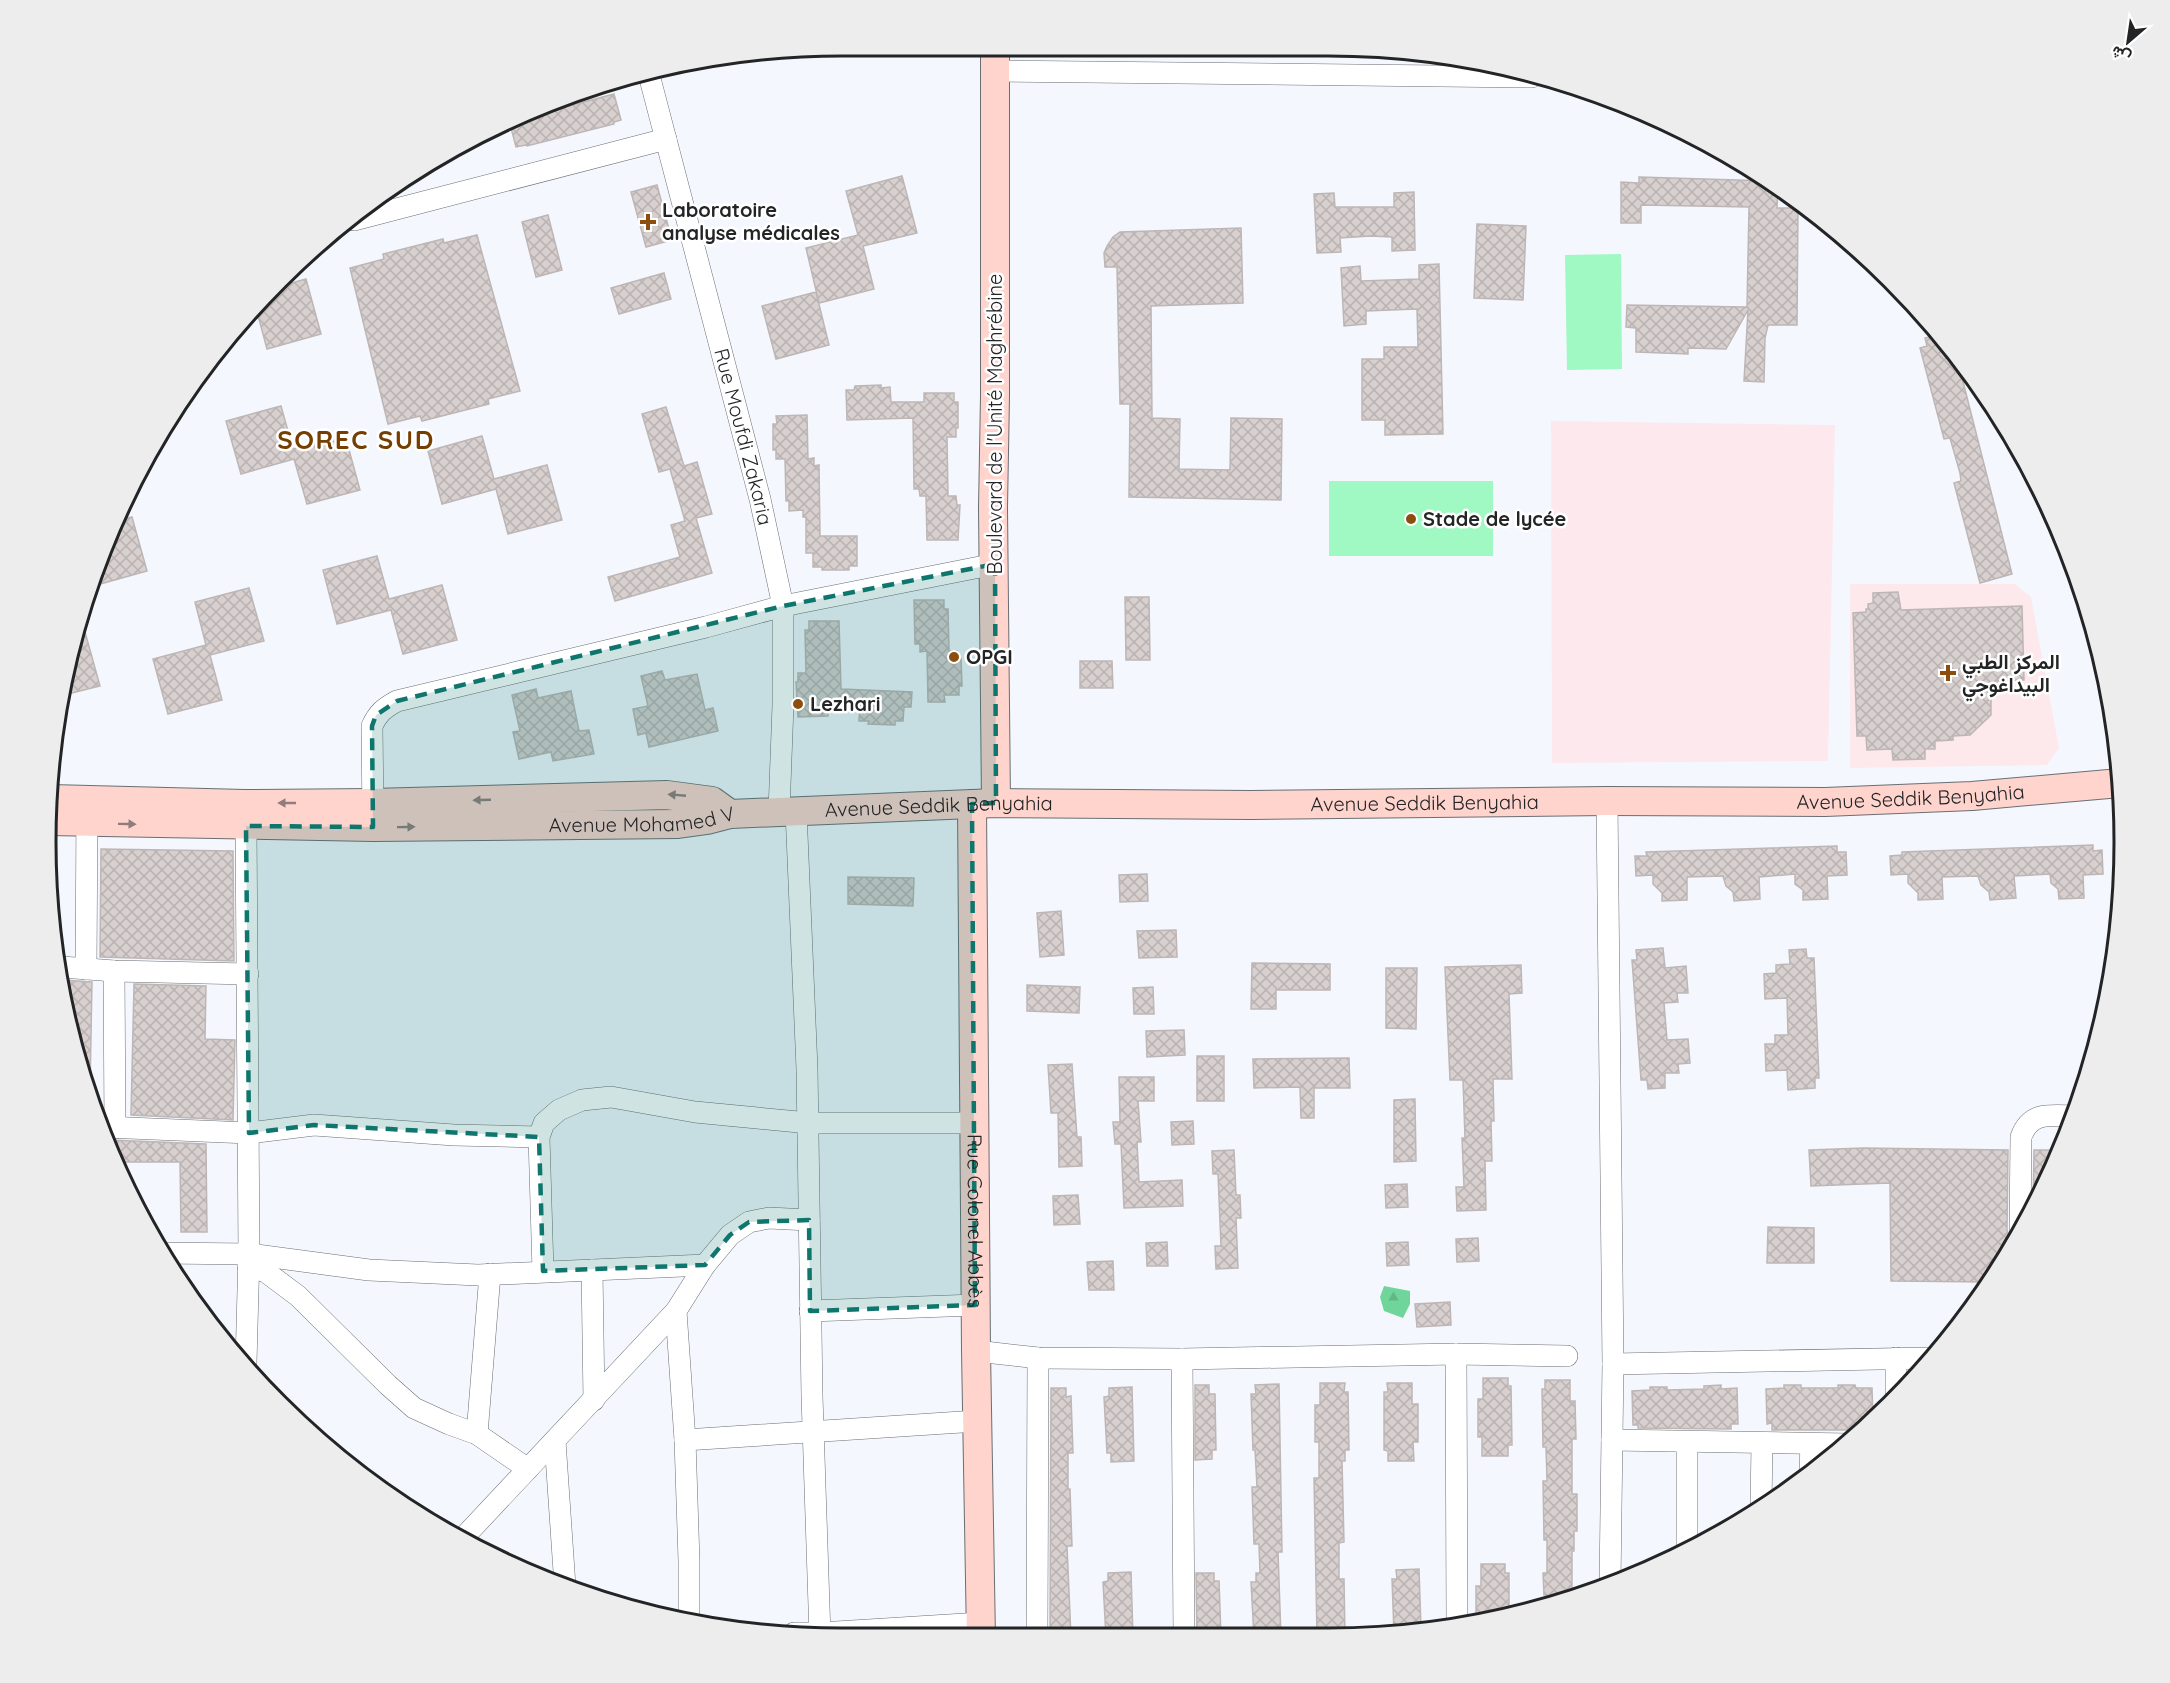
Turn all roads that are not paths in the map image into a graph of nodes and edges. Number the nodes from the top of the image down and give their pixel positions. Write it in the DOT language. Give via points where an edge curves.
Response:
graph roads {
  1 [pos="995,58"];
  2 [pos="1505,76"];
  3 [pos="650,79"];
  4 [pos="666,139"];
  5 [pos="364,217"];
  6 [pos="994,564"];
  7 [pos="783,606"];
  8 [pos="2112,784"];
  9 [pos="1607,801"];
  10 [pos="57,802"];
  11 [pos="984,804"];
  12 [pos="87,811"];
  13 [pos="788,811"];
  14 [pos="730,814"];
  15 [pos="373,815"];
  16 [pos="56,819"];
  17 [pos="246,826"];
  18 [pos="66,967"];
  19 [pos="86,969"];
  20 [pos="114,971"];
  21 [pos="248,974"];
  22 [pos="2065,1116"];
  23 [pos="809,1123"];
  24 [pos="974,1123"];
  25 [pos="110,1128"];
  26 [pos="249,1133"];
  27 [pos="539,1137"];
  28 [pos="2020,1213"];
  29 [pos="809,1220"];
  30 [pos="173,1254"];
  31 [pos="248,1260"];
  32 [pos="705,1265"];
  33 [pos="592,1270"];
  34 [pos="543,1271"];
  35 [pos="490,1274"];
  36 [pos="975,1305"];
  37 [pos="676,1311"];
  38 [pos="810,1311"];
  39 [pos="976,1351"];
  40 [pos="246,1354"];
  41 [pos="1456,1354"];
  42 [pos="1567,1356"];
  43 [pos="1038,1358"];
  44 [pos="1896,1358"];
  45 [pos="1921,1358"];
  46 [pos="1182,1359"];
  47 [pos="1613,1364"];
  48 [pos="1896,1384"];
  49 [pos="594,1400"];
  50 [pos="977,1421"];
  51 [pos="813,1432"];
  52 [pos="477,1434"];
  53 [pos="685,1440"];
  54 [pos="1612,1440"];
  55 [pos="555,1441"];
  56 [pos="1687,1442"];
  57 [pos="1762,1444"];
  58 [pos="1811,1444"];
  59 [pos="1832,1444"];
  60 [pos="1810,1462"];
  61 [pos="528,1469"];
  62 [pos="1761,1497"];
  63 [pos="468,1533"];
  64 [pos="1687,1540"];
  65 [pos="1610,1575"];
  66 [pos="564,1577"];
  67 [pos="688,1612"];
  68 [pos="1457,1616"];
  69 [pos="820,1627"];
  70 [pos="981,1628"];
  71 [pos="1037,1628"];
  72 [pos="1184,1628"];
  1 -- 2 [label="street"];
  1 -- 6 [label="street, Boulevard de l'Unité Maghrébine"];
  3 -- 4 [label="street, Rue Moufdi Zakaria"];
  4 -- 5 [label="street"];
  4 -- 7 [label="street, Rue Moufdi Zakaria" via="757,487"];
  6 -- 7 [label="street"];
  6 -- 11 [label="street, Boulevard de l'Unité Maghrébine"];
  7 -- 13 [label="street, Rue Moufdi Zakaria"];
  7 -- 15 [label="street" via="397,701 376,715 372,726"];
  8 -- 9 [label="street, Avenue Seddik Benyahia" via="1972,796 1836,801"];
  9 -- 11 [label="street, Avenue Seddik Benyahia"];
  9 -- 47 [label="street"];
  10 -- 12 [label="street, Avenue Mohamed V"];
  11 -- 13 [label="street, Avenue Seddik Benyahia"];
  11 -- 24 [label="street, Rue Colonel Abbès"];
  15 -- 12 [label="street, Avenue Mohamed V, one-way" via="245,804"];
  12 -- 16 [label="street, Avenue Mohamed V"];
  12 -- 17 [label="street, Avenue Mohamed V, one-way"];
  12 -- 19 [label="street"];
  13 -- 14 [label="street, Avenue Seddik Benyahia"];
  13 -- 23 [label="street, Rue Moufdi Zakaria"];
  14 -- 15 [label="street, Avenue Mohamed V" via="712,801 668,795"];
  15 -- 17 [label="street, Avenue Mohamed V"];
  17 -- 21 [label="street"];
  18 -- 19 [label="street"];
  19 -- 20 [label="street"];
  20 -- 21 [label="street"];
  20 -- 25 [label="street"];
  21 -- 26 [label="street"];
  22 -- 28 [label="street" via="2042,1116 2025,1126 2021,1137"];
  23 -- 24 [label="street"];
  23 -- 27 [label="street" via="694,1112 611,1097 582,1100 559,1110 544,1123"];
  23 -- 29 [label="street, Rue Moufdi Zakaria"];
  24 -- 36 [label="street, Rue Colonel Abbès"];
  25 -- 26 [label="street"];
  26 -- 27 [label="street" via="314,1125"];
  26 -- 31 [label="street"];
  27 -- 34 [label="street"];
  29 -- 32 [label="street" via="769,1218 749,1222 730,1235"];
  29 -- 38 [label="street, Rue Moufdi Zakaria"];
  30 -- 31 [label="street"];
  31 -- 35 [label="street"];
  31 -- 40 [label="street"];
  31 -- 52 [label="street" via="298,1296 414,1408"];
  32 -- 33 [label="street"];
  32 -- 37 [label="street"];
  33 -- 34 [label="street"];
  33 -- 49 [label="street"];
  34 -- 35 [label="street"];
  35 -- 52 [label="street"];
  36 -- 38 [label="street"];
  36 -- 39 [label="street, Rue Colonel Abbès"];
  37 -- 49 [label="street"];
  37 -- 53 [label="street"];
  38 -- 51 [label="street, Rue Moufdi Zakaria"];
  39 -- 43 [label="street"];
  39 -- 50 [label="street, Rue Colonel Abbès"];
  41 -- 42 [label="street"];
  41 -- 46 [label="street"];
  41 -- 68 [label="street"];
  43 -- 46 [label="street"];
  43 -- 71 [label="street"];
  44 -- 45 [label="street"];
  44 -- 47 [label="street"];
  44 -- 48 [label="street"];
  46 -- 72 [label="street"];
  47 -- 54 [label="street"];
  49 -- 55 [label="street"];
  50 -- 51 [label="street"];
  50 -- 70 [label="street, Rue Colonel Abbès"];
  51 -- 53 [label="street"];
  51 -- 69 [label="street, Rue Moufdi Zakaria"];
  52 -- 61 [label="street"];
  53 -- 67 [label="street"];
  54 -- 56 [label="street"];
  54 -- 65 [label="street"];
  55 -- 61 [label="street"];
  55 -- 66 [label="street"];
  56 -- 57 [label="street"];
  56 -- 64 [label="street"];
  57 -- 58 [label="street"];
  57 -- 62 [label="street"];
  58 -- 59 [label="street"];
  58 -- 60 [label="street"];
  61 -- 63 [label="street"];
}
